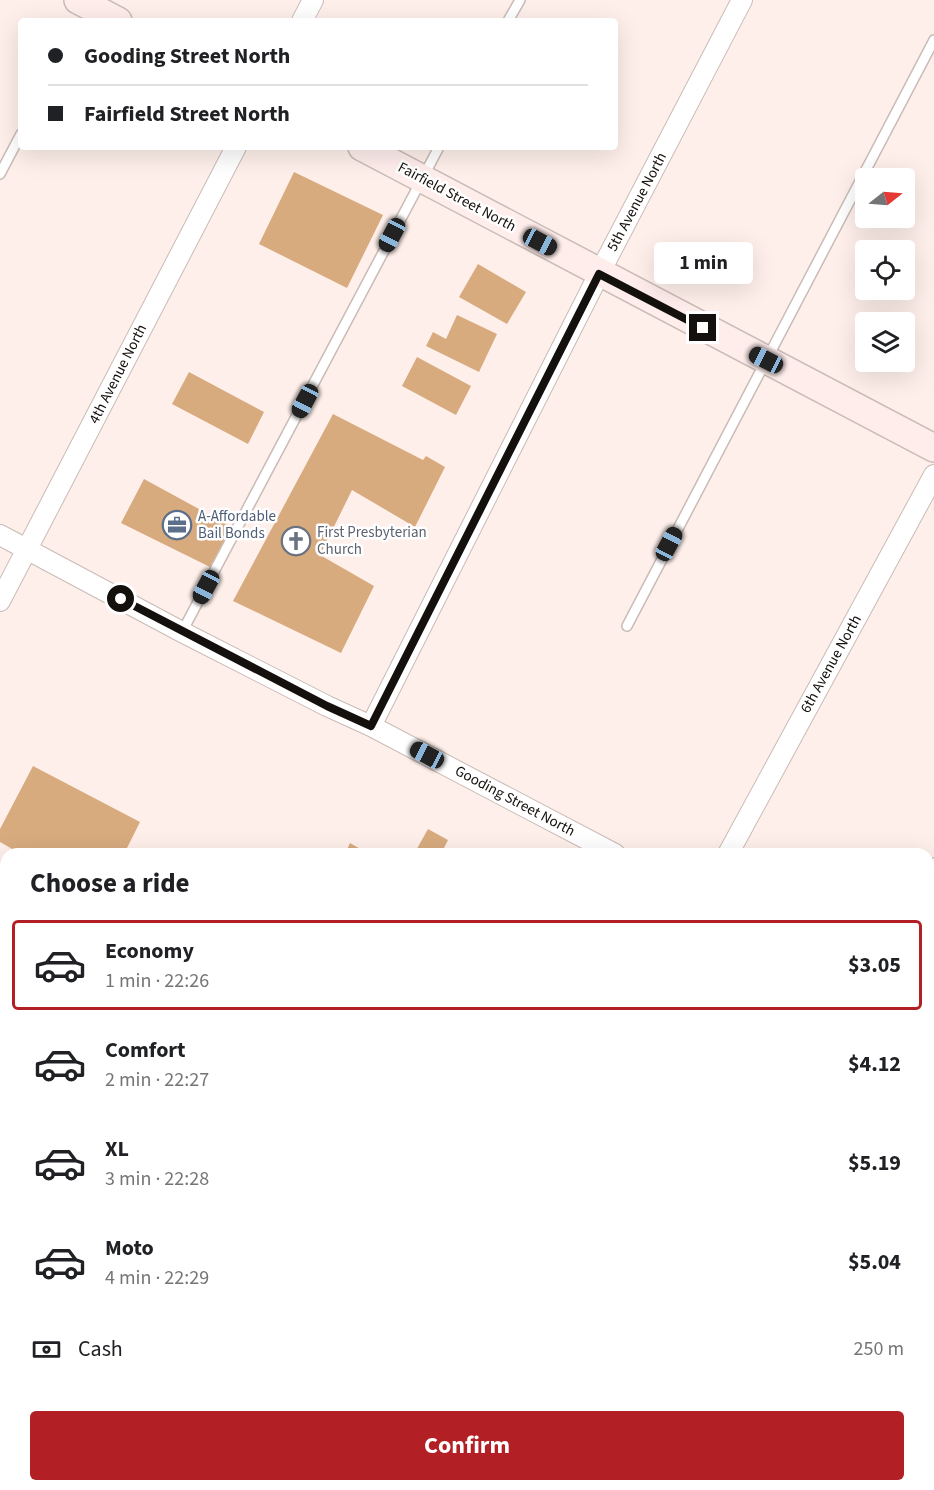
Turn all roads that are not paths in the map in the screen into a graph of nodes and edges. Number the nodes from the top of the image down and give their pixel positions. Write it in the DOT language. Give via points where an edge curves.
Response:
graph roads {
  1 [pos="313,0"];
  2 [pos="520,0"];
  3 [pos="742,0"];
  4 [pos="86,5"];
  5 [pos="112,18"];
  6 [pos="304,18"];
  7 [pos="510,18"];
  8 [pos="934,40"];
  9 [pos="18,140"];
  10 [pos="234,150"];
  11 [pos="368,150"];
  12 [pos="437,150"];
  13 [pos="0,174"];
  14 [pos="423,178"];
  15 [pos="599,274"];
  16 [pos="766,360"];
  17 [pos="934,448"];
  18 [pos="934,475"];
  19 [pos="0,535"];
  20 [pos="27,549"];
  21 [pos="0,601"];
  22 [pos="627,626"];
  23 [pos="182,632"];
  24 [pos="371,726"];
  25 [pos="604,848"];
  26 [pos="731,848"];
  1 -- 6 [label="street"];
  2 -- 7 [label="lane"];
  3 -- 15 [label="street, 5th Avenue North"];
  4 -- 5 [label="street"];
  8 -- 16 [label="lane"];
  9 -- 13 [label="lane"];
  10 -- 20 [label="street, 4th Avenue North"];
  11 -- 14 [label="street, Fairfield Street North"];
  12 -- 14 [label="lane"];
  14 -- 15 [label="street, Fairfield Street North"];
  14 -- 23 [label="lane"];
  15 -- 16 [label="street, Fairfield Street North"];
  15 -- 24 [label="street, 5th Avenue North"];
  16 -- 17 [label="street, Fairfield Street North"];
  16 -- 22 [label="lane"];
  18 -- 26 [label="street, 6th Avenue North"];
  19 -- 20 [label="street, Gooding Street North"];
  20 -- 21 [label="street, 4th Avenue North"];
  20 -- 23 [label="street, Gooding Street North"];
  23 -- 24 [label="street, Gooding Street North"];
  24 -- 25 [label="street, Gooding Street North"];
}
